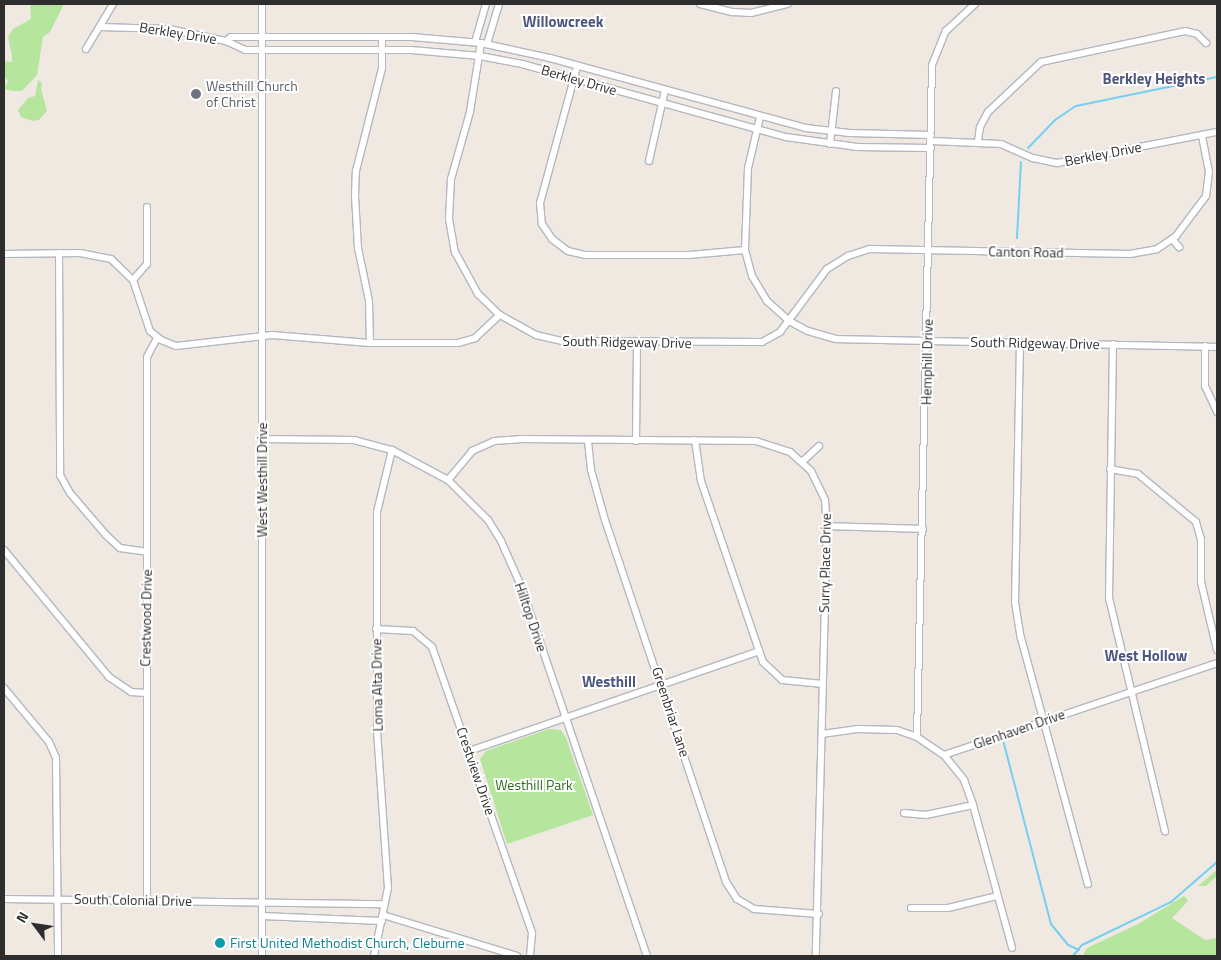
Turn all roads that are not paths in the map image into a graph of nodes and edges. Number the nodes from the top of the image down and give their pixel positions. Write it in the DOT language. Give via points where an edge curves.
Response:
graph roads {
  1 [pos="113,4"];
  2 [pos="262,4"];
  3 [pos="486,4"];
  4 [pos="499,4"];
  5 [pos="700,4"];
  6 [pos="788,4"];
  7 [pos="975,4"];
  8 [pos="100,27"];
  9 [pos="262,37"];
  10 [pos="382,38"];
  11 [pos="226,41"];
  12 [pos="481,43"];
  13 [pos="1206,43"];
  14 [pos="86,49"];
  15 [pos="262,50"];
  16 [pos="382,50"];
  17 [pos="480,56"];
  18 [pos="577,67"];
  19 [pos="574,79"];
  20 [pos="666,90"];
  21 [pos="836,91"];
  22 [pos="662,103"];
  23 [pos="760,117"];
  24 [pos="756,129"];
  25 [pos="832,131"];
  26 [pos="1217,132"];
  27 [pos="1202,135"];
  28 [pos="931,141"];
  29 [pos="978,141"];
  30 [pos="830,144"];
  31 [pos="649,162"];
  32 [pos="147,207"];
  33 [pos="1172,240"];
  34 [pos="1179,247"];
  35 [pos="745,250"];
  36 [pos="930,250"];
  37 [pos="59,253"];
  38 [pos="4,254"];
  39 [pos="133,280"];
  40 [pos="500,315"];
  41 [pos="789,321"];
  42 [pos="263,335"];
  43 [pos="157,338"];
  44 [pos="927,341"];
  45 [pos="370,343"];
  46 [pos="637,343"];
  47 [pos="1020,343"];
  48 [pos="1113,344"];
  49 [pos="1205,346"];
  50 [pos="1217,347"];
  51 [pos="1217,412"];
  52 [pos="263,439"];
  53 [pos="695,440"];
  54 [pos="588,441"];
  55 [pos="636,441"];
  56 [pos="819,446"];
  57 [pos="392,450"];
  58 [pos="802,461"];
  59 [pos="1110,470"];
  60 [pos="448,480"];
  61 [pos="827,526"];
  62 [pos="923,529"];
  63 [pos="4,550"];
  64 [pos="147,552"];
  65 [pos="376,629"];
  66 [pos="1217,650"];
  67 [pos="759,651"];
  68 [pos="1217,663"];
  69 [pos="662,683"];
  70 [pos="823,684"];
  71 [pos="4,688"];
  72 [pos="1130,691"];
  73 [pos="146,693"];
  74 [pos="565,718"];
  75 [pos="1044,720"];
  76 [pos="822,734"];
  77 [pos="916,736"];
  78 [pos="469,751"];
  79 [pos="944,755"];
  80 [pos="973,805"];
  81 [pos="904,813"];
  82 [pos="1165,831"];
  83 [pos="1088,884"];
  84 [pos="997,896"];
  85 [pos="59,899"];
  86 [pos="4,900"];
  87 [pos="147,900"];
  88 [pos="262,903"];
  89 [pos="384,904"];
  90 [pos="911,908"];
  91 [pos="819,914"];
  92 [pos="262,916"];
  93 [pos="383,918"];
  94 [pos="1012,948"];
  95 [pos="58,956"];
  96 [pos="262,956"];
  97 [pos="374,956"];
  98 [pos="517,956"];
  99 [pos="530,956"];
  100 [pos="647,956"];
  101 [pos="816,956"];
  1 -- 8 [label="street"];
  2 -- 9 [label="street, West Westhill Drive"];
  3 -- 12 [label="street"];
  4 -- 12 [label="street"];
  5 -- 6 [label="street" via="751,13"];
  7 -- 28 [label="street, Hemphill Drive" via="946,31 935,52"];
  8 -- 11 [label="street, Berkley Drive" via="156,27"];
  8 -- 14 [label="street"];
  9 -- 10 [label="street, Berkley Drive"];
  9 -- 11 [label="street, Berkley Drive" via="231,37"];
  9 -- 15 [label="street, West Westhill Drive"];
  10 -- 12 [label="street, Berkley Drive"];
  10 -- 16 [label="street"];
  11 -- 15 [label="street, Berkley Drive" via="238,49"];
  12 -- 17 [label="street, South Ridgeway Drive"];
  12 -- 18 [label="street, Berkley Drive"];
  13 -- 29 [label="street" via="1197,34 1185,31 1041,62 988,112 980,126"];
  15 -- 16 [label="street, Berkley Drive"];
  15 -- 42 [label="street, West Westhill Drive"];
  16 -- 17 [label="street, Berkley Drive"];
  16 -- 45 [label="street" via="379,86 356,180 355,220 369,301"];
  17 -- 19 [label="street, Berkley Drive"];
  17 -- 40 [label="street, South Ridgeway Drive" via="470,112 451,179 449,219 460,266 478,294"];
  18 -- 19 [label="street"];
  18 -- 20 [label="street, Berkley Drive"];
  19 -- 22 [label="street, Berkley Drive"];
  19 -- 35 [label="street" via="540,203 542,224 552,239 568,251 585,255 689,255"];
  20 -- 22 [label="street"];
  20 -- 23 [label="street, Berkley Drive"];
  21 -- 25 [label="street"];
  22 -- 24 [label="street, Berkley Drive"];
  22 -- 31 [label="street"];
  23 -- 24 [label="street"];
  23 -- 25 [label="street, Berkley Drive"];
  24 -- 30 [label="street, Berkley Drive" via="786,138"];
  24 -- 35 [label="street" via="748,168"];
  25 -- 28 [label="street, Berkley Drive"];
  25 -- 30 [label="street"];
  26 -- 27 [label="street, Berkley Drive"];
  27 -- 29 [label="street, Berkley Drive" via="1058,163 1033,158 1001,144"];
  27 -- 33 [label="street, Canton Road" via="1209,172 1208,188 1202,203"];
  28 -- 29 [label="street, Berkley Drive"];
  28 -- 30 [label="street, Berkley Drive"];
  28 -- 36 [label="street, Hemphill Drive"];
  32 -- 39 [label="street" via="147,264"];
  33 -- 34 [label="street"];
  33 -- 36 [label="street, Canton Road" via="1157,250 1138,254"];
  35 -- 41 [label="street" via="759,288"];
  36 -- 41 [label="street, Canton Road" via="881,248 848,256 827,269"];
  36 -- 44 [label="street, Hemphill Drive"];
  37 -- 38 [label="street"];
  37 -- 39 [label="street" via="102,256 122,267"];
  37 -- 64 [label="street" via="60,475 70,493 120,548"];
  39 -- 43 [label="street" via="146,324"];
  40 -- 45 [label="street" via="485,332 466,342"];
  40 -- 46 [label="street, South Ridgeway Drive" via="524,330 548,339"];
  41 -- 44 [label="street, South Ridgeway Drive" via="808,332 836,339"];
  41 -- 46 [label="street, South Ridgeway Drive" via="780,332 762,342"];
  42 -- 43 [label="street" via="185,346"];
  42 -- 45 [label="street"];
  42 -- 52 [label="street, West Westhill Drive"];
  43 -- 64 [label="street, Crestwood Drive" via="147,357"];
  44 -- 47 [label="street, South Ridgeway Drive"];
  44 -- 62 [label="street, Hemphill Drive"];
  46 -- 55 [label="street"];
  47 -- 48 [label="street, South Ridgeway Drive"];
  47 -- 75 [label="street" via="1015,602"];
  48 -- 49 [label="street, South Ridgeway Drive"];
  48 -- 59 [label="street"];
  49 -- 50 [label="street, South Ridgeway Drive"];
  49 -- 51 [label="street" via="1205,386"];
  52 -- 57 [label="street, Hilltop Drive" via="354,440"];
  52 -- 88 [label="street, West Westhill Drive"];
  53 -- 55 [label="street, Surry Place Drive"];
  53 -- 58 [label="street, Surry Place Drive" via="768,442"];
  53 -- 67 [label="street" via="701,482"];
  54 -- 55 [label="street, Surry Place Drive"];
  54 -- 60 [label="street, Surry Place Drive" via="494,441 472,451"];
  54 -- 69 [label="street, Greenbriar Lane" via="591,470 605,520"];
  56 -- 58 [label="street"];
  57 -- 60 [label="street, Hilltop Drive"];
  57 -- 65 [label="street, Loma Alta Drive" via="378,497"];
  58 -- 61 [label="street, Surry Place Drive" via="820,485"];
  59 -- 66 [label="street" via="1138,474 1196,522 1201,539 1201,582"];
  59 -- 72 [label="street" via="1109,598"];
  60 -- 74 [label="street, Hilltop Drive" via="472,501 502,541 521,586"];
  61 -- 62 [label="street"];
  61 -- 70 [label="street, Surry Place Drive"];
  62 -- 77 [label="street, Hemphill Drive"];
  63 -- 73 [label="street" via="109,677 131,692"];
  64 -- 73 [label="street, Crestwood Drive"];
  65 -- 78 [label="street, Crestview Drive" via="413,631 432,647"];
  65 -- 89 [label="street, Loma Alta Drive" via="377,731 388,870"];
  67 -- 69 [label="street"];
  67 -- 70 [label="street" via="770,671 782,680"];
  68 -- 72 [label="street, Glenhaven Drive"];
  69 -- 74 [label="street"];
  69 -- 91 [label="street, Greenbriar Lane" via="731,891 754,909"];
  70 -- 76 [label="street, Surry Place Drive"];
  71 -- 85 [label="street" via="49,742 56,758"];
  72 -- 75 [label="street, Glenhaven Drive"];
  72 -- 82 [label="street"];
  73 -- 87 [label="street, Crestwood Drive"];
  74 -- 78 [label="street"];
  74 -- 100 [label="street, Hilltop Drive"];
  75 -- 79 [label="street, Glenhaven Drive"];
  75 -- 83 [label="street"];
  76 -- 77 [label="street" via="874,728"];
  76 -- 91 [label="street, Surry Place Drive"];
  77 -- 79 [label="street"];
  78 -- 99 [label="street, Crestview Drive" via="532,933"];
  79 -- 80 [label="street" via="964,780"];
  80 -- 81 [label="street" via="934,814"];
  80 -- 84 [label="street"];
  84 -- 90 [label="street" via="948,908"];
  84 -- 94 [label="street"];
  85 -- 86 [label="street, South Colonial Drive"];
  85 -- 87 [label="street, South Colonial Drive"];
  85 -- 95 [label="street"];
  87 -- 88 [label="street, South Colonial Drive"];
  88 -- 89 [label="street, South Colonial Drive"];
  88 -- 92 [label="street, West Westhill Drive"];
  89 -- 93 [label="street, Loma Alta Drive"];
  91 -- 101 [label="street, Surry Place Drive"];
  92 -- 93 [label="street"];
  92 -- 96 [label="street, West Westhill Drive"];
  93 -- 97 [label="street, Loma Alta Drive"];
  93 -- 98 [label="street"];
}
